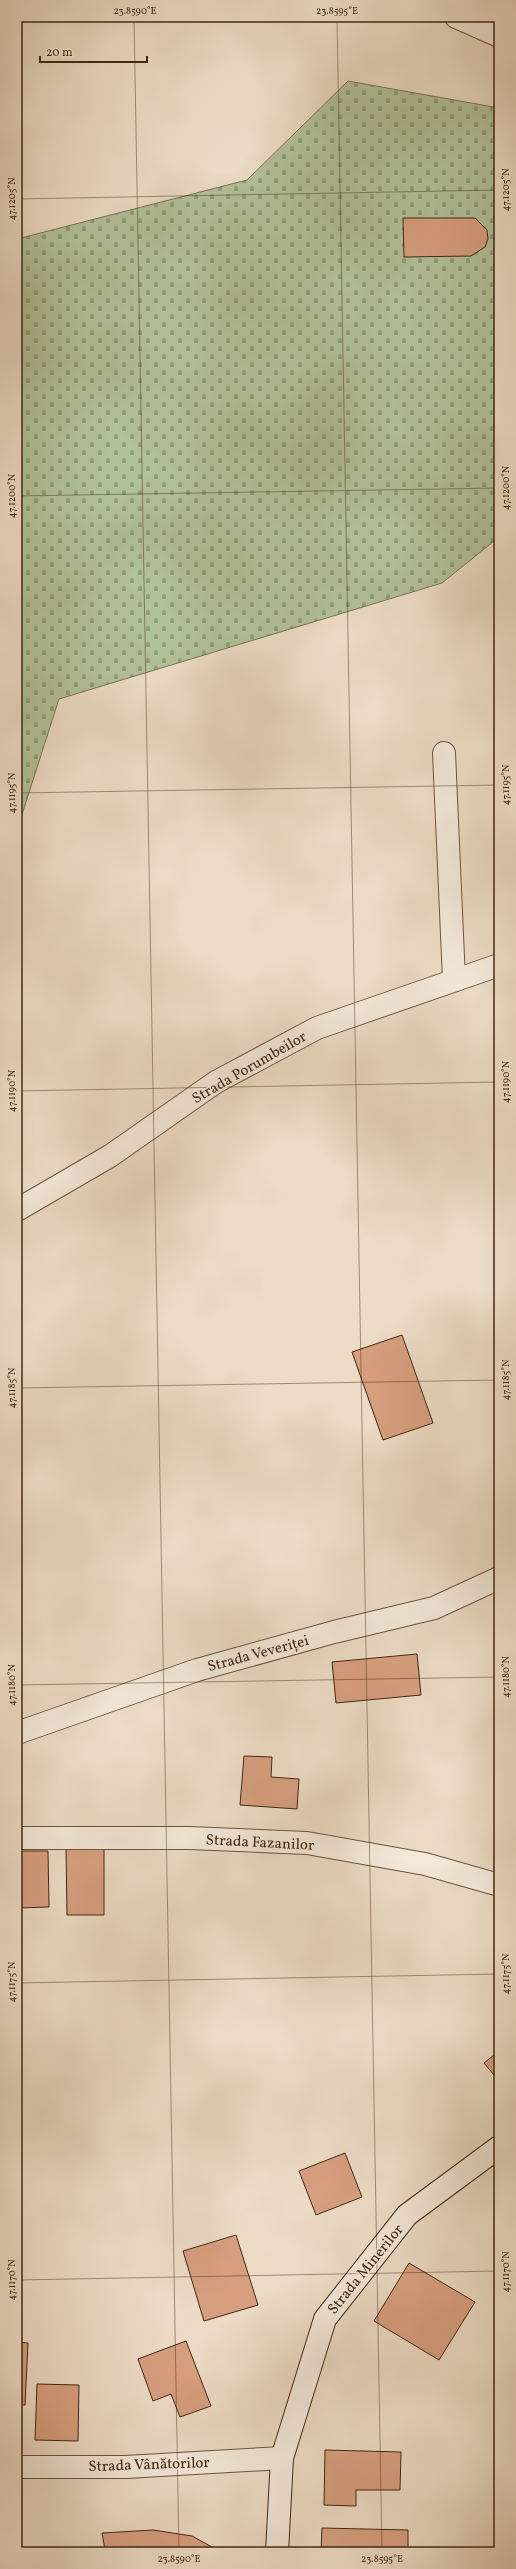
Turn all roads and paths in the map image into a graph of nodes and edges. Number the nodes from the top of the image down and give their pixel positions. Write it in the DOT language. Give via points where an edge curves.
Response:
graph roads {
  1 [pos="456,17"];
  2 [pos="499,36"];
  3 [pos="444,753"];
  4 [pos="499,965"];
  5 [pos="454,980"];
  6 [pos="17,1210"];
  7 [pos="499,1578"];
  8 [pos="17,1733"];
  9 [pos="17,1838"];
  10 [pos="499,1885"];
  11 [pos="499,2147"];
  12 [pos="282,2458"];
  13 [pos="17,2467"];
  14 [pos="277,2552"];
  1 -- 2 [label="street"];
  3 -- 5 [label="street"];
  4 -- 5 [label="street, Strada Porumbeilor"];
  5 -- 6 [label="street, Strada Porumbeilor" via="317,1028 216,1082 110,1156"];
  7 -- 8 [label="street, Strada Veveriței" via="434,1608 334,1632 197,1670"];
  9 -- 10 [label="street, Strada Fazanilor" via="189,1838 307,1842 425,1864"];
  11 -- 12 [label="street, Strada Minerilor" via="407,2215 325,2319"];
  12 -- 13 [label="street, Strada Vânătorilor" via="126,2467"];
  12 -- 14 [label="street, Strada Minerilor"];
}
